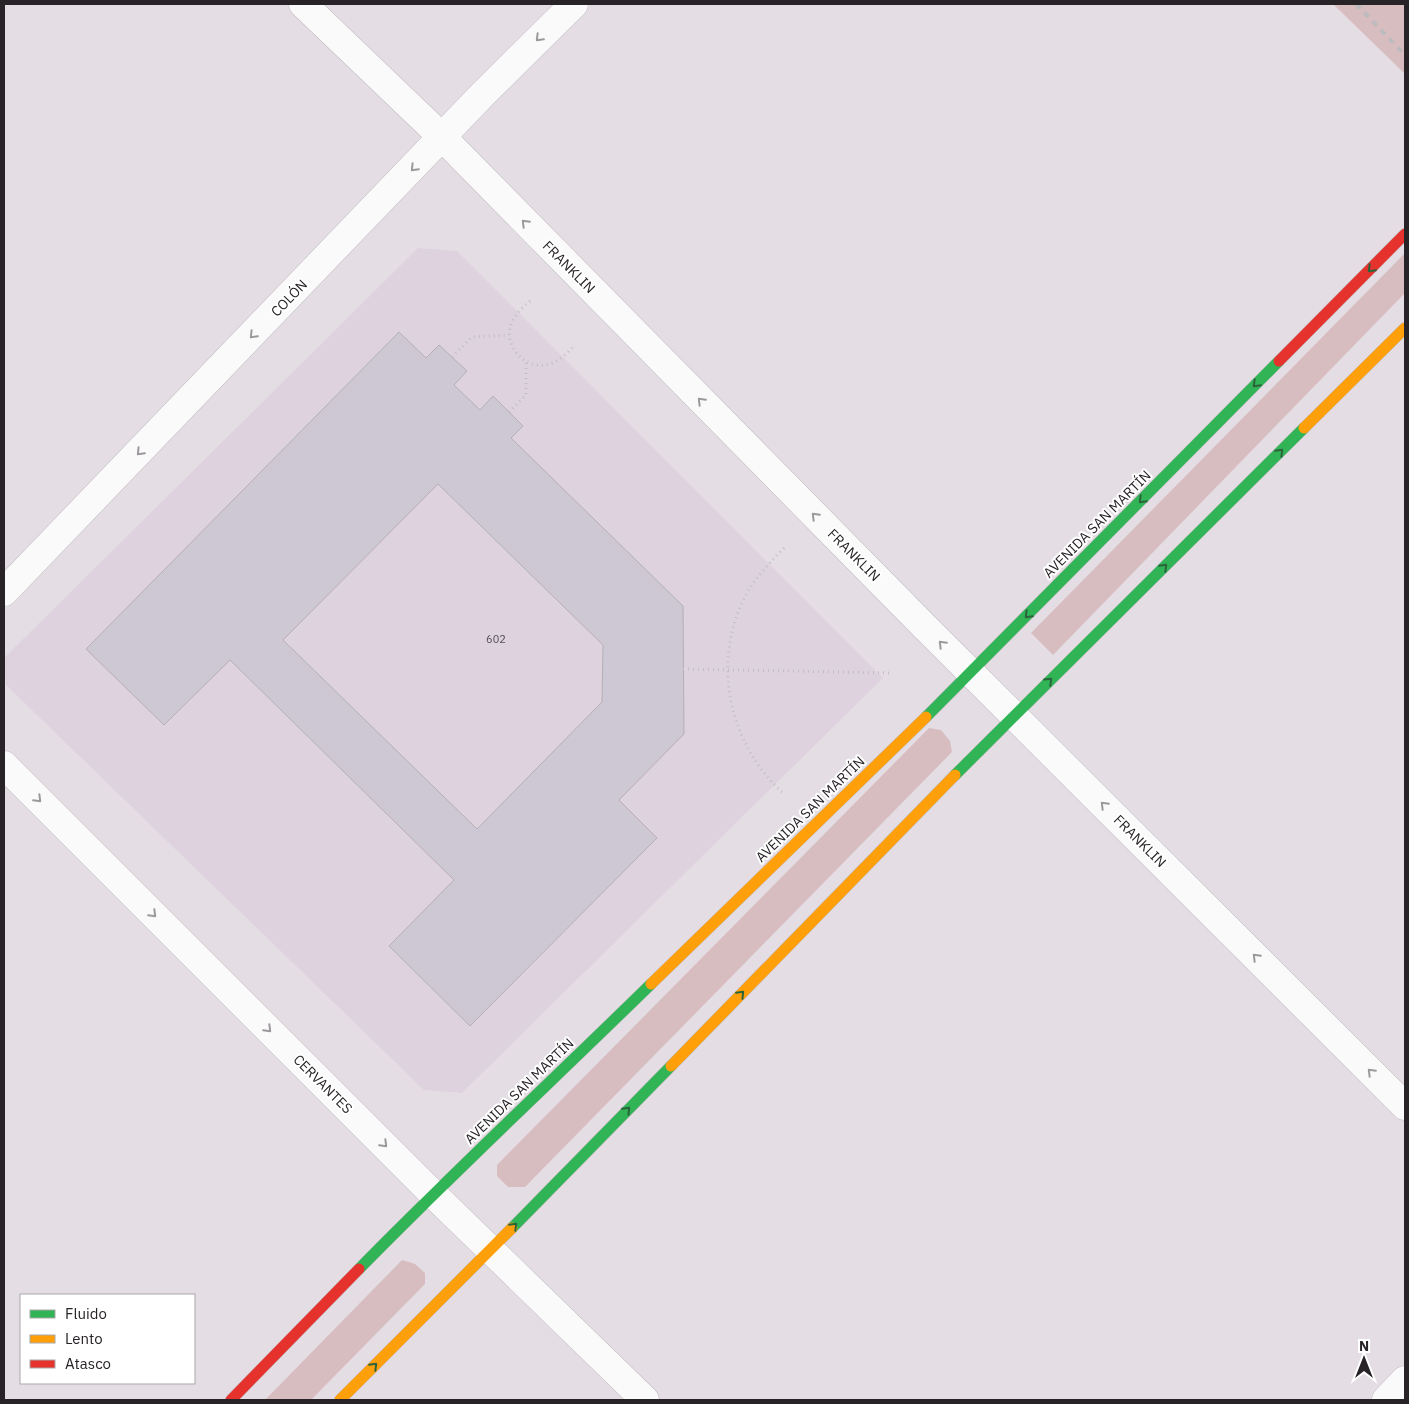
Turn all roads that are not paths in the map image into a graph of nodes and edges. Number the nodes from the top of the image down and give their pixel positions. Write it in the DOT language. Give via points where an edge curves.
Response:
graph roads {
  1 [pos="303,4"];
  2 [pos="574,4"];
  3 [pos="442,138"];
  4 [pos="1405,234"];
  5 [pos="1405,328"];
  6 [pos="4,592"];
  7 [pos="970,673"];
  8 [pos="1014,715"];
  9 [pos="4,765"];
  10 [pos="1405,1106"];
  11 [pos="433,1194"];
  12 [pos="490,1250"];
  13 [pos="1405,1380"];
  14 [pos="231,1400"];
  15 [pos="340,1400"];
  16 [pos="644,1400"];
  17 [pos="1386,1400"];
  1 -- 3 [label="street, FRANKLIN"];
  2 -- 3 [label="street, COLÓN, one-way"];
  3 -- 6 [label="street, COLÓN, one-way"];
  7 -- 3 [label="street, FRANKLIN, one-way"];
  4 -- 7 [label="main road, AVENIDA SAN MARTÍN, one-way"];
  8 -- 5 [label="main road, one-way"];
  7 -- 8 [label="street, FRANKLIN"];
  7 -- 11 [label="main road, AVENIDA SAN MARTÍN"];
  10 -- 8 [label="street, FRANKLIN, one-way"];
  12 -- 8 [label="main road, one-way"];
  9 -- 11 [label="street, CERVANTES, one-way"];
  11 -- 12 [label="street, CERVANTES"];
  11 -- 14 [label="main road, AVENIDA SAN MARTÍN"];
  15 -- 12 [label="main road, one-way"];
  12 -- 16 [label="street, CERVANTES"];
  13 -- 17 [label="street"];
}
